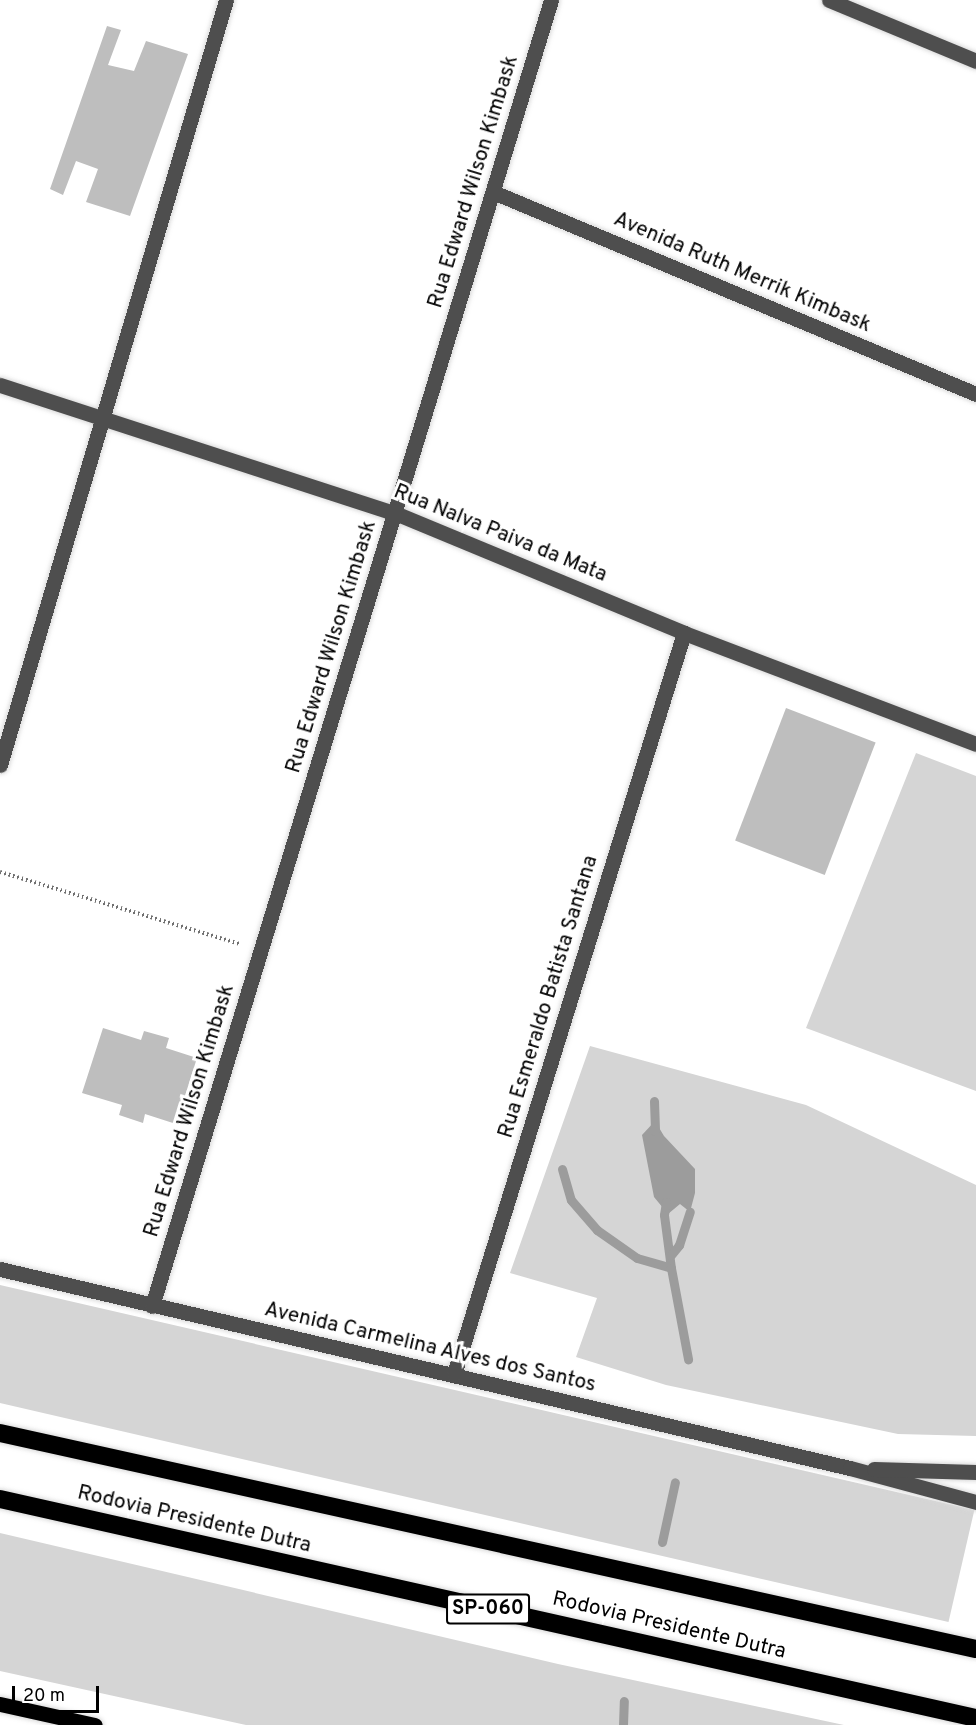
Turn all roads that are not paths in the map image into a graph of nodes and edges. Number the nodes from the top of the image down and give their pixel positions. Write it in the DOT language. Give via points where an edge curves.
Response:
graph roads {
  1 [pos="226,0"];
  2 [pos="551,0"];
  3 [pos="830,0"];
  4 [pos="976,61"];
  5 [pos="493,192"];
  6 [pos="0,385"];
  7 [pos="976,394"];
  8 [pos="103,417"];
  9 [pos="395,513"];
  10 [pos="684,633"];
  11 [pos="976,744"];
  12 [pos="0,765"];
  13 [pos="0,1269"];
  14 [pos="152,1305"];
  15 [pos="454,1374"];
  16 [pos="0,1433"];
  17 [pos="850,1468"];
  18 [pos="976,1472"];
  19 [pos="0,1499"];
  20 [pos="976,1502"];
  21 [pos="976,1649"];
  22 [pos="0,1704"];
  23 [pos="976,1718"];
  24 [pos="95,1725"];
  1 -- 8 [label="street"];
  2 -- 5 [label="street, Rua Edward Wilson Kimbask"];
  3 -- 4 [label="street"];
  5 -- 7 [label="street, Avenida Ruth Merrik Kimbask"];
  5 -- 9 [label="street, Rua Edward Wilson Kimbask"];
  6 -- 8 [label="street, Rua Nalva Paiva da Mata"];
  8 -- 9 [label="street, Rua Nalva Paiva da Mata"];
  8 -- 12 [label="street"];
  9 -- 10 [label="street, Rua Nalva Paiva da Mata"];
  9 -- 14 [label="street, Rua Edward Wilson Kimbask"];
  10 -- 11 [label="street, Rua Nalva Paiva da Mata"];
  10 -- 15 [label="street, Rua Esmeraldo Batista Santana"];
  13 -- 14 [label="street, Avenida Carmelina Alves dos Santos"];
  14 -- 15 [label="street, Avenida Carmelina Alves dos Santos"];
  15 -- 17 [label="street, Avenida Carmelina Alves dos Santos"];
  16 -- 21 [label="highway, Rodovia Presidente Dutra"];
  17 -- 18 [label="street"];
  17 -- 20 [label="street"];
  19 -- 23 [label="highway, Rodovia Presidente Dutra / SP-060"];
  22 -- 24 [label="main road"];
}
